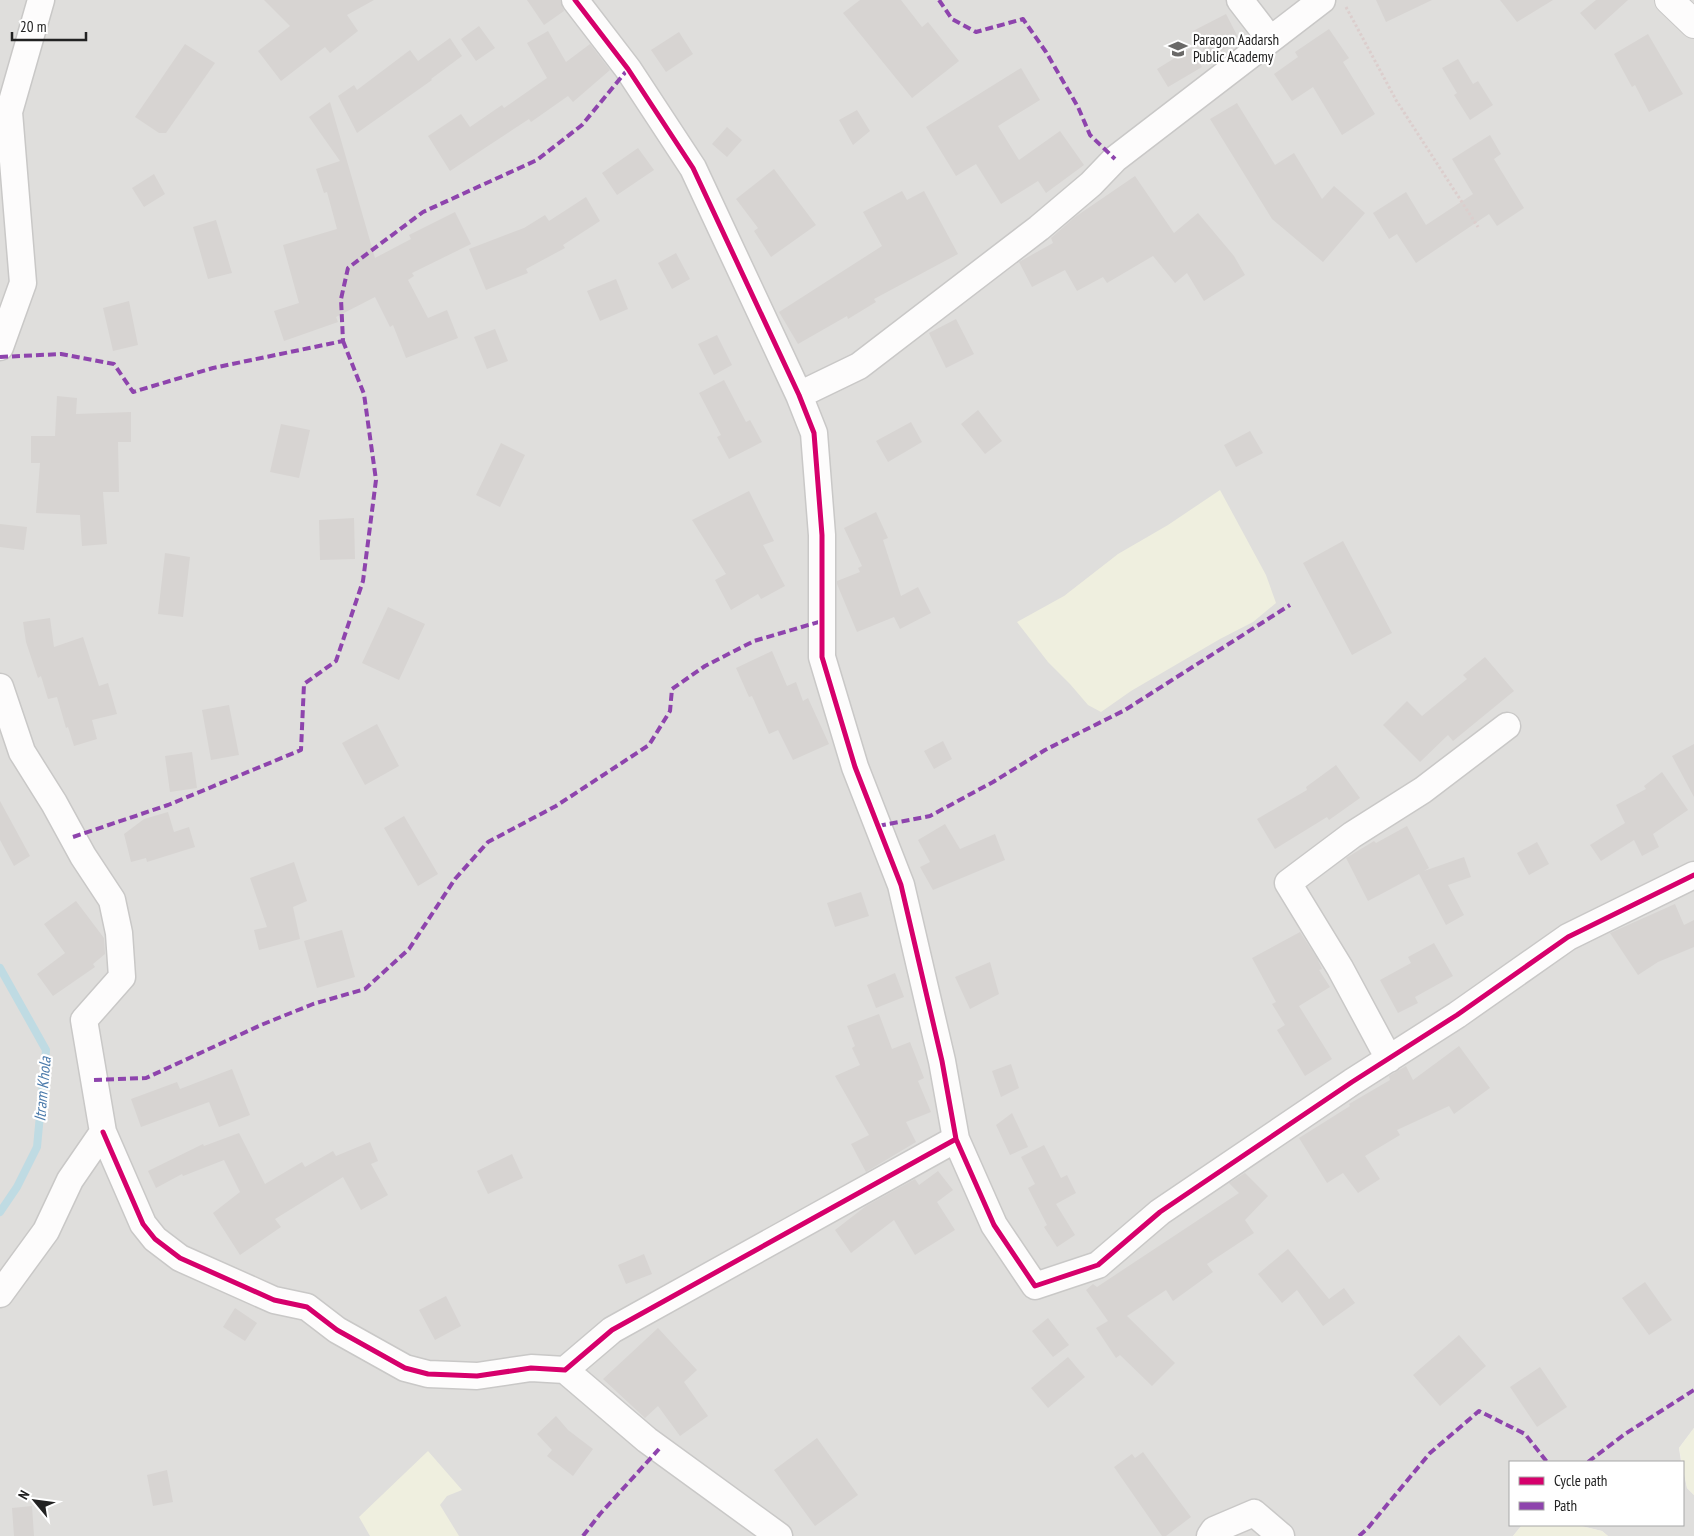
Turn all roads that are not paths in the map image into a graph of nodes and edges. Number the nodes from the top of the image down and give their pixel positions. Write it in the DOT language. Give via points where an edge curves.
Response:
graph roads {
  1 [pos="41,0"];
  2 [pos="575,0"];
  3 [pos="1240,0"];
  4 [pos="1322,0"];
  5 [pos="1669,0"];
  6 [pos="1694,24"];
  7 [pos="1270,39"];
  8 [pos="5,109"];
  9 [pos="0,347"];
  10 [pos="799,395"];
  11 [pos="0,687"];
  12 [pos="1508,726"];
  13 [pos="1694,875"];
  14 [pos="1389,1059"];
  15 [pos="103,1132"];
  16 [pos="956,1139"];
  17 [pos="0,1294"];
  18 [pos="565,1370"];
  19 [pos="779,1536"];
  20 [pos="1210,1536"];
  21 [pos="1281,1536"];
  1 -- 8 [label="street"];
  2 -- 10 [label="street" via="628,69 693,168"];
  3 -- 7 [label="street"];
  4 -- 7 [label="street"];
  5 -- 6 [label="street"];
  7 -- 10 [label="street" via="1116,159 1039,228 859,366"];
  8 -- 9 [label="street" via="23,283"];
  10 -- 16 [label="street" via="814,433 822,536 822,657 855,767 900,885 942,1061"];
  11 -- 15 [label="street" via="22,752 112,900 120,933 122,977 84,1020"];
  12 -- 14 [label="street" via="1423,790 1352,835 1288,882 1340,968"];
  13 -- 14 [label="street" via="1568,938"];
  14 -- 16 [label="street" via="1160,1212 1098,1266 1035,1286 994,1225"];
  15 -- 17 [label="street" via="70,1180 46,1231"];
  15 -- 18 [label="street" via="143,1224 155,1239 180,1258 274,1300 307,1307 337,1330 405,1368 428,1374 477,1376 531,1368"];
  16 -- 18 [label="street" via="612,1330"];
  18 -- 19 [label="street" via="647,1440"];
  20 -- 21 [label="street" via="1214,1530 1254,1513"];
}
